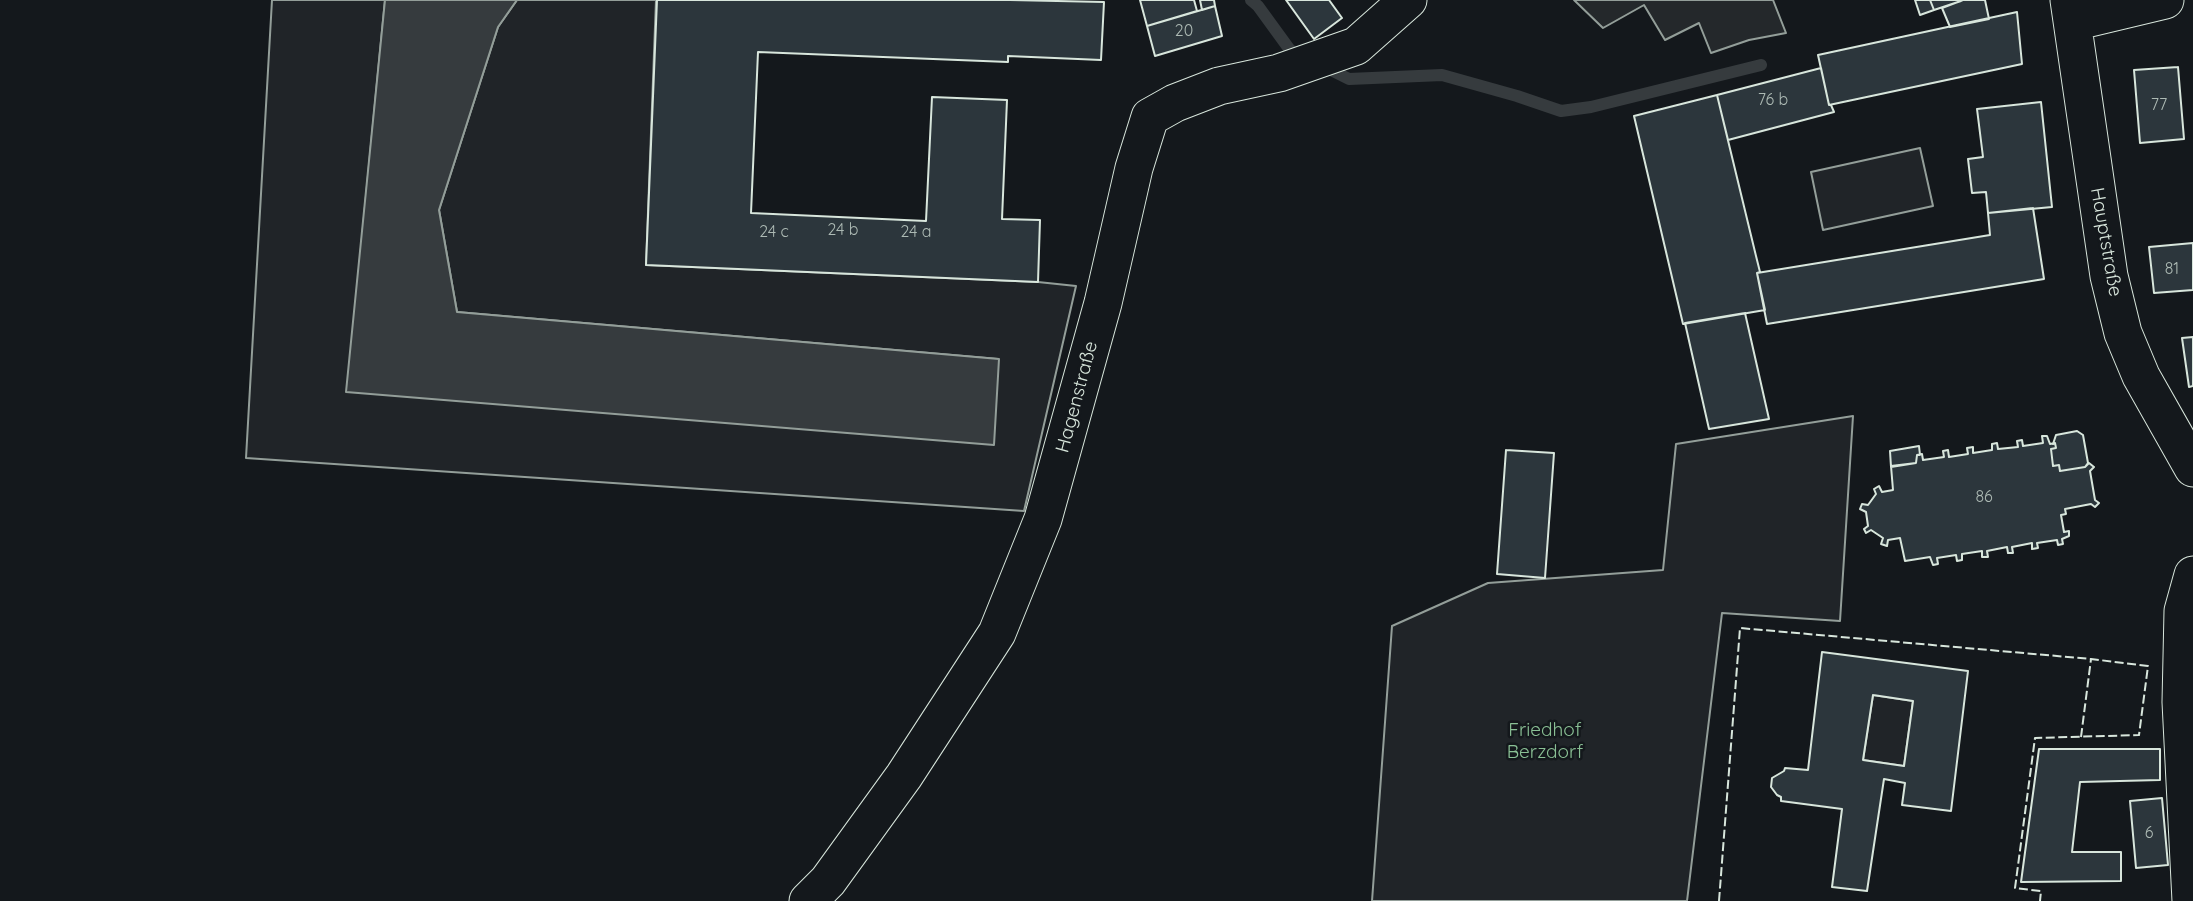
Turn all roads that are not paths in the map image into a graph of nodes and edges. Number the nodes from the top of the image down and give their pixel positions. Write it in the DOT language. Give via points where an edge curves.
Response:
graph roads {
  1 [pos="1408,0"];
  2 [pos="2165,0"];
  3 [pos="2071,11"];
  4 [pos="2193,468"];
  5 [pos="2193,575"];
  6 [pos="808,901"];
  7 [pos="2191,901"];
  1 -- 6 [label="street, Hagenstraße" via="1356,46 1279,73 1219,86 1150,117 1043,519 997,633 904,776 828,881"];
  2 -- 3 [label="street"];
  3 -- 4 [label="street, Hauptstraße" via="2109,276 2123,332 2141,376"];
  5 -- 7 [label="street" via="2183,611 2181,702"];
}
